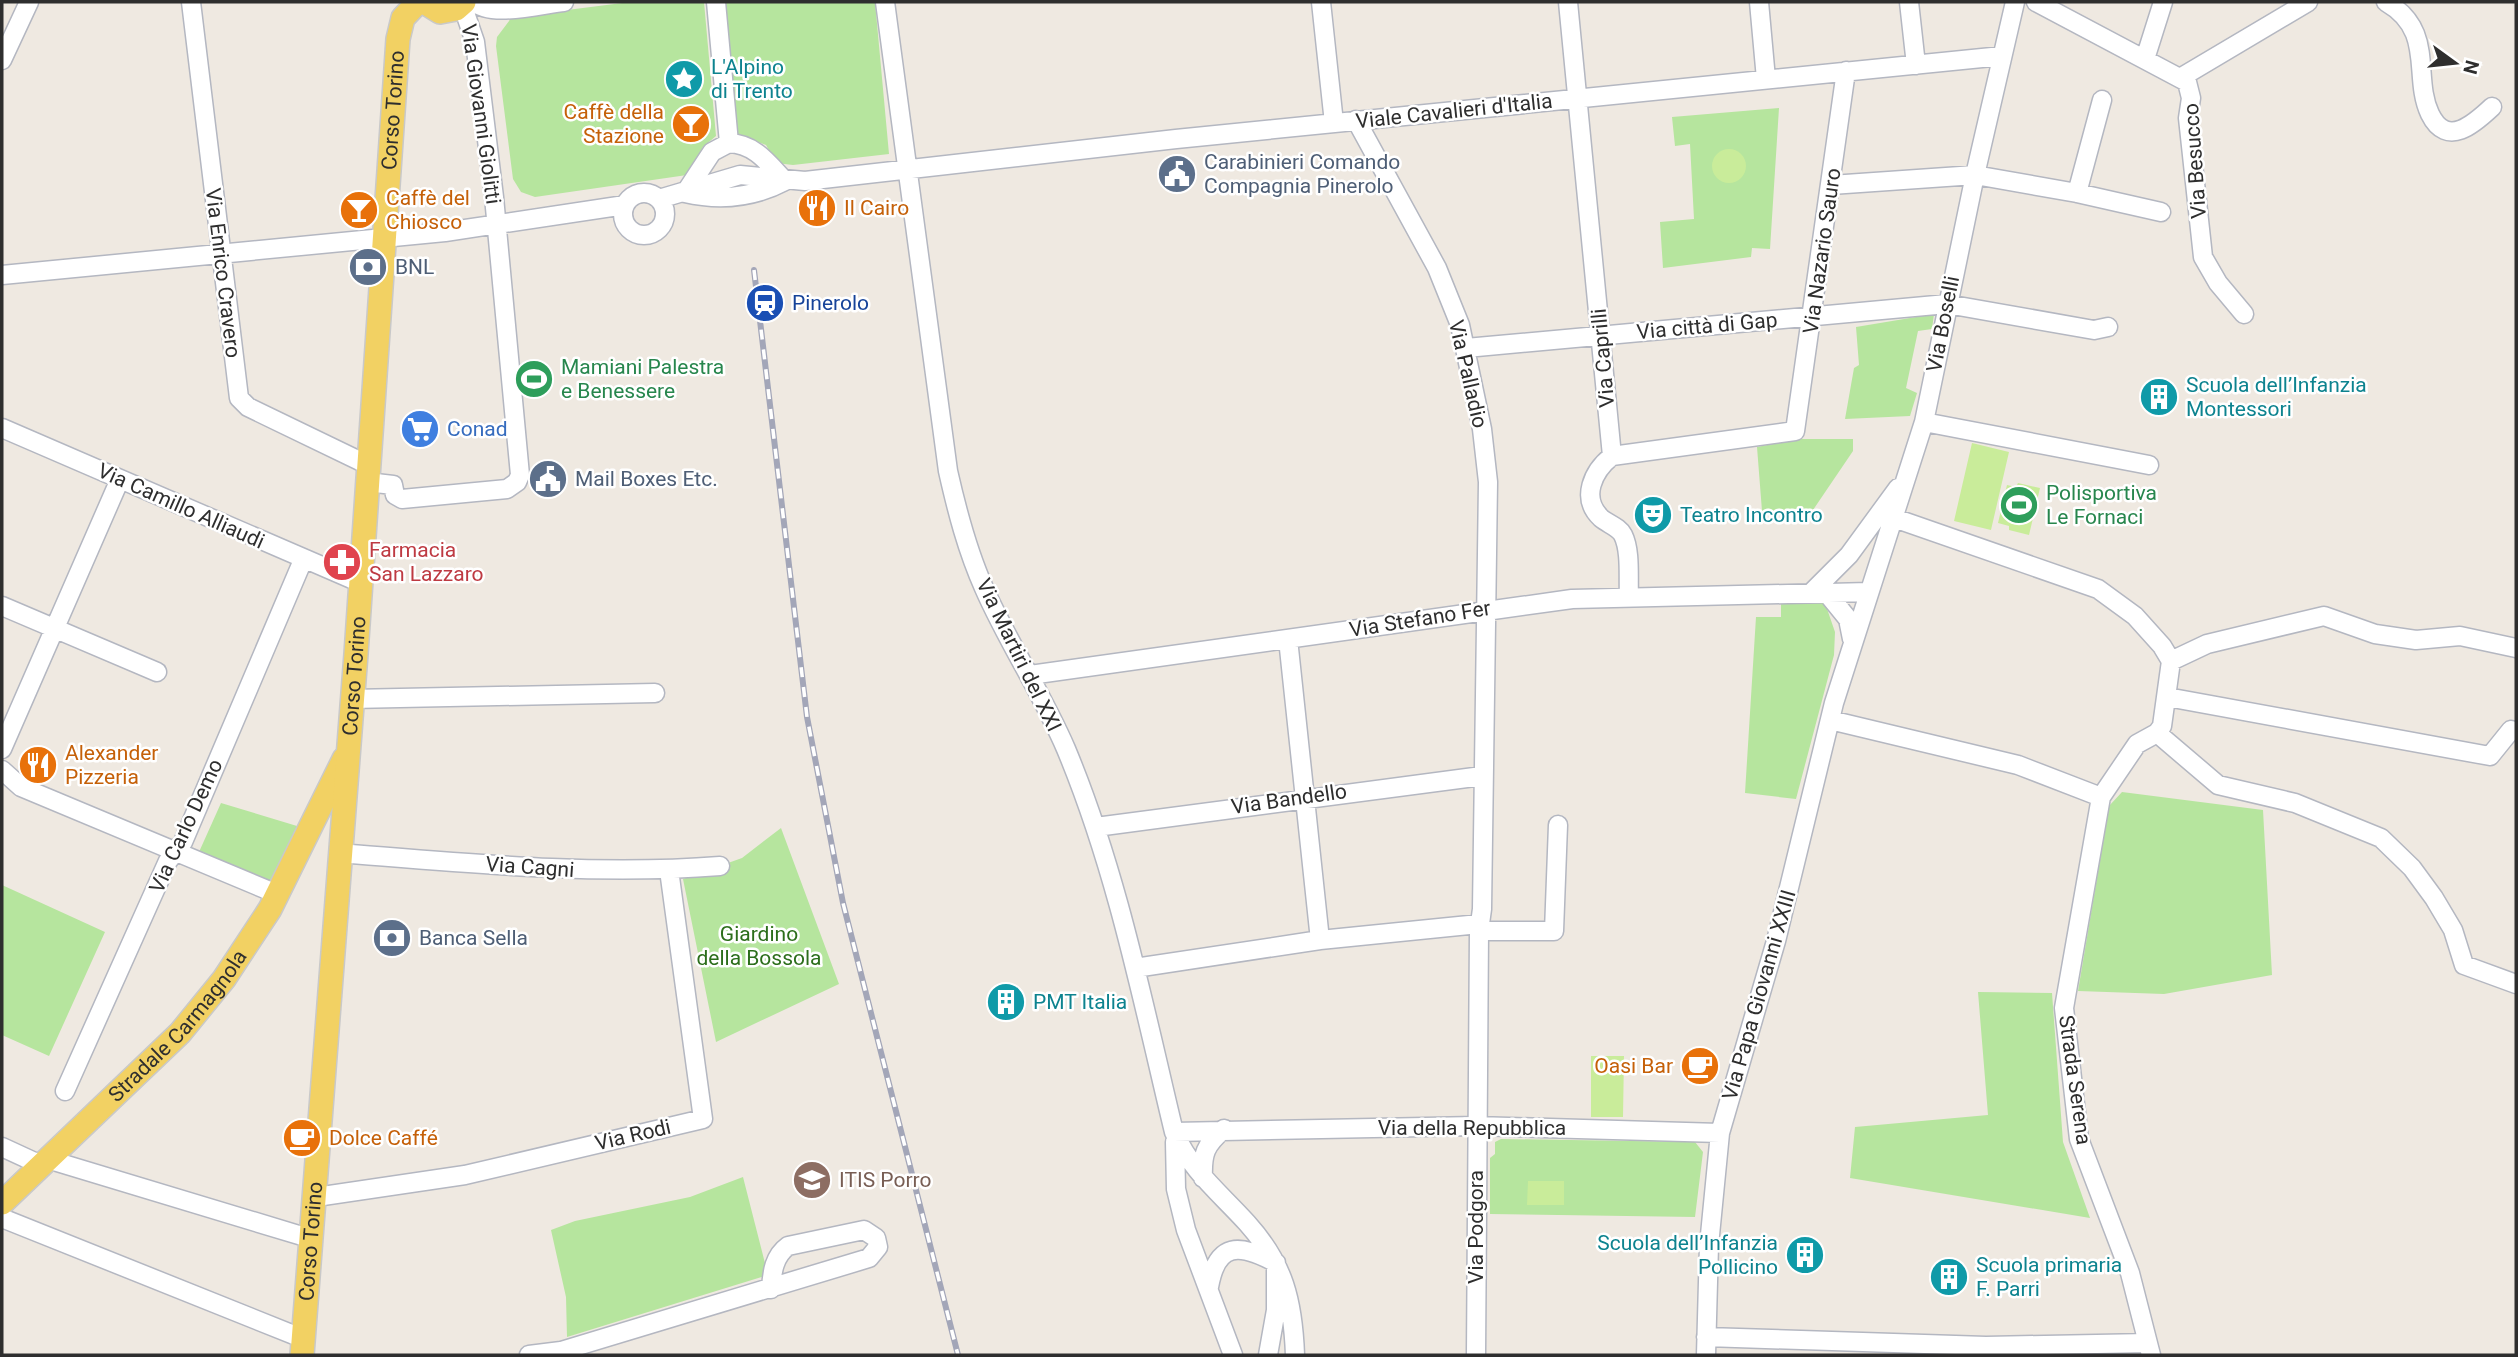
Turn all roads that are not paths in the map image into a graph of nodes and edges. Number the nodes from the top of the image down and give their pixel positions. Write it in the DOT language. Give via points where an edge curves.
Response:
graph roads {
  1 [pos="29,2"];
  2 [pos="191,2"];
  3 [pos="418,2"];
  4 [pos="424,2"];
  5 [pos="467,2"];
  6 [pos="564,2"];
  7 [pos="716,2"];
  8 [pos="885,2"];
  9 [pos="1321,2"];
  10 [pos="1568,2"];
  11 [pos="1759,2"];
  12 [pos="1909,2"];
  13 [pos="2015,2"];
  14 [pos="2036,2"];
  15 [pos="2163,2"];
  16 [pos="2308,2"];
  17 [pos="2386,2"];
  18 [pos="2002,57"];
  19 [pos="2145,59"];
  20 [pos="2,60"];
  21 [pos="1916,65"];
  22 [pos="1846,71"];
  23 [pos="2180,78"];
  24 [pos="1766,79"];
  25 [pos="1578,99"];
  26 [pos="2102,100"];
  27 [pos="2492,107"];
  28 [pos="1356,120"];
  29 [pos="1334,123"];
  30 [pos="728,135"];
  31 [pos="906,169"];
  32 [pos="1975,175"];
  33 [pos="785,181"];
  34 [pos="1831,185"];
  35 [pos="2077,192"];
  36 [pos="685,193"];
  37 [pos="659,199"];
  38 [pos="625,205"];
  39 [pos="2161,212"];
  40 [pos="496,225"];
  41 [pos="383,237"];
  42 [pos="219,252"];
  43 [pos="2,275"];
  44 [pos="1947,304"];
  45 [pos="2244,314"];
  46 [pos="1814,316"];
  47 [pos="2108,327"];
  48 [pos="1601,336"];
  49 [pos="1466,348"];
  50 [pos="1924,422"];
  51 [pos="2,428"];
  52 [pos="1612,456"];
  53 [pos="2149,465"];
  54 [pos="368,473"];
  55 [pos="1908,474"];
  56 [pos="120,479"];
  57 [pos="1894,518"];
  58 [pos="303,559"];
  59 [pos="361,583"];
  60 [pos="1819,592"];
  61 [pos="1869,592"];
  62 [pos="1629,596"];
  63 [pos="2,606"];
  64 [pos="1485,609"];
  65 [pos="54,629"];
  66 [pos="1287,639"];
  67 [pos="1852,640"];
  68 [pos="2516,648"];
  69 [pos="2171,661"];
  70 [pos="157,672"];
  71 [pos="1030,675"];
  72 [pos="655,692"];
  73 [pos="2167,697"];
  74 [pos="351,699"];
  75 [pos="1830,720"];
  76 [pos="2511,730"];
  77 [pos="2157,733"];
  78 [pos="2,749"];
  79 [pos="346,756"];
  80 [pos="2,770"];
  81 [pos="1482,776"];
  82 [pos="1304,797"];
  83 [pos="2101,797"];
  84 [pos="1558,825"];
  85 [pos="1096,827"];
  86 [pos="177,852"];
  87 [pos="339,853"];
  88 [pos="720,866"];
  89 [pos="670,870"];
  90 [pos="277,894"];
  91 [pos="1479,927"];
  92 [pos="1320,940"];
  93 [pos="1135,968"];
  94 [pos="2516,984"];
  95 [pos="65,1091"];
  96 [pos="1476,1126"];
  97 [pos="1224,1129"];
  98 [pos="1174,1132"];
  99 [pos="1720,1133"];
  100 [pos="2,1147"];
  101 [pos="44,1162"];
  102 [pos="1203,1178"];
  103 [pos="316,1197"];
  104 [pos="2,1203"];
  105 [pos="2,1218"];
  106 [pos="312,1239"];
  107 [pos="1276,1263"];
  108 [pos="1209,1287"];
  109 [pos="771,1289"];
  110 [pos="1706,1337"];
  111 [pos="303,1347"];
  112 [pos="2150,1349"];
  113 [pos="1233,1352"];
  114 [pos="561,1353"];
  115 [pos="529,1355"];
  116 [pos="1268,1355"];
  117 [pos="1295,1355"];
  118 [pos="1476,1355"];
  119 [pos="1706,1355"];
  1 -- 20 [label="street"];
  2 -- 42 [label="street, Via Enrico Cravero"];
  3 -- 41 [label="main road, Corso Torino" via="403,18 398,40"];
  4 -- 5 [label="main road" via="440,12"];
  5 -- 6 [label="street" via="498,10"];
  5 -- 40 [label="street, Via Giovanni Giolitti"];
  7 -- 30 [label="street"];
  8 -- 31 [label="street, Via Martiri del XXI"];
  9 -- 29 [label="street"];
  10 -- 25 [label="street, Via Caprilli"];
  11 -- 24 [label="street"];
  12 -- 21 [label="street"];
  13 -- 18 [label="street, Via Boselli"];
  14 -- 19 [label="street, Via Besucco"];
  15 -- 19 [label="street"];
  16 -- 23 [label="street"];
  17 -- 27 [label="street" via="2401,11 2413,30 2421,51 2430,115 2442,127 2466,130"];
  18 -- 21 [label="street, Viale Cavalieri d'Italia"];
  18 -- 32 [label="street, Via Boselli"];
  19 -- 23 [label="street, Via Besucco"];
  21 -- 22 [label="street, Viale Cavalieri d'Italia"];
  22 -- 24 [label="street, Viale Cavalieri d'Italia"];
  22 -- 34 [label="street, Via Nazario Sauro"];
  23 -- 45 [label="street, Via Besucco" via="2187,82 2191,98 2188,118 2203,257"];
  24 -- 25 [label="street, Viale Cavalieri d'Italia"];
  25 -- 28 [label="street, Viale Cavalieri d'Italia"];
  25 -- 48 [label="street, Via Caprilli"];
  26 -- 35 [label="street"];
  28 -- 29 [label="street, Viale Cavalieri d'Italia"];
  28 -- 49 [label="street, Via Palladio" via="1437,268"];
  29 -- 31 [label="street, Viale Cavalieri d'Italia"];
  30 -- 33 [label="street" via="761,155"];
  30 -- 36 [label="street"];
  31 -- 33 [label="street, Viale Cavalieri d'Italia"];
  31 -- 71 [label="street, Via Martiri del XXI" via="948,471 963,535"];
  32 -- 34 [label="street"];
  32 -- 35 [label="street"];
  32 -- 44 [label="street, Via Boselli"];
  33 -- 36 [label="street, Viale Cavalieri d'Italia" via="740,175"];
  34 -- 46 [label="street, Via Nazario Sauro"];
  35 -- 39 [label="street"];
  36 -- 37 [label="street, Viale Cavalieri d'Italia"];
  37 -- 38 [label="street" via="641,193"];
  37 -- 38 [label="street" via="664,218 651,234 630,229 624,218"];
  38 -- 40 [label="street"];
  40 -- 41 [label="street"];
  40 -- 54 [label="street, Via Giovanni Giolitti" via="520,465 517,482 507,489 402,499 395,495 393,485"];
  41 -- 42 [label="street"];
  41 -- 54 [label="main road, Corso Torino"];
  42 -- 43 [label="street"];
  42 -- 54 [label="street, Via Enrico Cravero" via="242,404"];
  44 -- 46 [label="street, Via città di Gap"];
  44 -- 47 [label="street, Via città di Gap" via="2094,330"];
  44 -- 50 [label="street, Via Boselli"];
  46 -- 48 [label="street, Via città di Gap"];
  46 -- 52 [label="street, Via Nazario Sauro" via="1795,431"];
  48 -- 49 [label="street, Via città di Gap"];
  48 -- 52 [label="street, Via Caprilli"];
  49 -- 64 [label="street, Via Palladio" via="1489,482"];
  50 -- 53 [label="street"];
  50 -- 55 [label="street, Via Boselli"];
  51 -- 56 [label="street, Via Camillo Alliaudi"];
  52 -- 62 [label="street" via="1594,474 1591,500 1595,511 1622,532 1626,542"];
  54 -- 59 [label="main road, Corso Torino"];
  55 -- 57 [label="street, Via Boselli"];
  55 -- 60 [label="street"];
  56 -- 58 [label="street, Via Camillo Alliaudi"];
  56 -- 65 [label="street"];
  57 -- 61 [label="street, Via Boselli"];
  57 -- 69 [label="street" via="2098,589 2135,616"];
  58 -- 59 [label="street, Via Camillo Alliaudi"];
  58 -- 86 [label="street, Via Carlo Demo"];
  59 -- 74 [label="main road, Corso Torino"];
  60 -- 61 [label="street, Via Stefano Fer"];
  60 -- 62 [label="street, Via Stefano Fer"];
  60 -- 67 [label="street" via="1848,619"];
  61 -- 67 [label="street, Via Boselli"];
  62 -- 64 [label="street, Via Stefano Fer"];
  63 -- 65 [label="street"];
  64 -- 66 [label="street, Via Stefano Fer"];
  64 -- 81 [label="street, Via Podgora"];
  65 -- 70 [label="street"];
  65 -- 78 [label="street"];
  66 -- 71 [label="street, Via Stefano Fer"];
  66 -- 82 [label="street"];
  67 -- 75 [label="street, Via Papa Giovanni XXIII"];
  68 -- 69 [label="street" via="2460,636 2416,640 2375,634 2324,615 2207,644"];
  69 -- 73 [label="street"];
  71 -- 85 [label="street, Via Martiri del XXI"];
  72 -- 74 [label="street"];
  73 -- 76 [label="street" via="2490,756"];
  73 -- 77 [label="street" via="2165,720"];
  74 -- 79 [label="main road, Corso Torino"];
  75 -- 83 [label="street" via="2018,765"];
  75 -- 99 [label="street, Via Papa Giovanni XXIII" via="1776,941"];
  77 -- 83 [label="street" via="2137,744"];
  77 -- 94 [label="street" via="2218,785 2295,803 2381,838 2434,898 2453,930 2464,965"];
  79 -- 87 [label="main road, Corso Torino"];
  79 -- 90 [label="main road, Stradale Carmagnola"];
  80 -- 86 [label="street" via="21,787"];
  81 -- 82 [label="street, Via Bandello"];
  81 -- 91 [label="street, Via Podgora"];
  82 -- 85 [label="street, Via Bandello"];
  82 -- 92 [label="street"];
  83 -- 112 [label="street, Strada Serena" via="2064,1008 2079,1139 2130,1273"];
  84 -- 91 [label="street" via="1554,931"];
  85 -- 93 [label="street, Via Martiri del XXI"];
  86 -- 90 [label="street"];
  86 -- 95 [label="street, Via Carlo Demo" via="168,861"];
  87 -- 89 [label="street, Via Cagni" via="568,870"];
  87 -- 103 [label="main road, Corso Torino"];
  88 -- 89 [label="street, Via Cagni"];
  89 -- 103 [label="street, Via Rodi" via="703,1119 465,1175"];
  90 -- 101 [label="main road, Stradale Carmagnola" via="247,945 180,1033"];
  91 -- 92 [label="street"];
  91 -- 96 [label="street, Via Podgora"];
  92 -- 93 [label="street"];
  93 -- 98 [label="street, Via Martiri del XXI"];
  96 -- 97 [label="street, Via della Repubblica"];
  96 -- 99 [label="street, Via della Repubblica"];
  96 -- 118 [label="street, Via Podgora"];
  97 -- 98 [label="street, Via della Repubblica"];
  97 -- 102 [label="street" via="1207,1143"];
  98 -- 102 [label="street, Via Martiri del XXI" via="1186,1158"];
  98 -- 108 [label="street, Via Martiri del XXI" via="1179,1203"];
  99 -- 110 [label="street, Via Papa Giovanni XXIII"];
  100 -- 101 [label="street"];
  101 -- 104 [label="main road, Stradale Carmagnola"];
  101 -- 106 [label="street"];
  102 -- 107 [label="street, Via Martiri del XXI" via="1246,1222"];
  103 -- 106 [label="main road, Corso Torino"];
  105 -- 111 [label="street"];
  106 -- 111 [label="main road, Corso Torino"];
  107 -- 108 [label="street" via="1259,1254 1231,1250 1219,1255"];
  107 -- 116 [label="street" via="1276,1310"];
  107 -- 117 [label="street, Via Martiri del XXI" via="1292,1303"];
  108 -- 113 [label="street, Via Martiri del XXI"];
  109 -- 109 [label="street" via="869,1258 876,1251 876,1238 864,1230 788,1245 772,1272"];
  109 -- 114 [label="street"];
  110 -- 112 [label="street"];
  110 -- 119 [label="street, Via Papa Giovanni XXIII"];
  114 -- 115 [label="street"];
}
